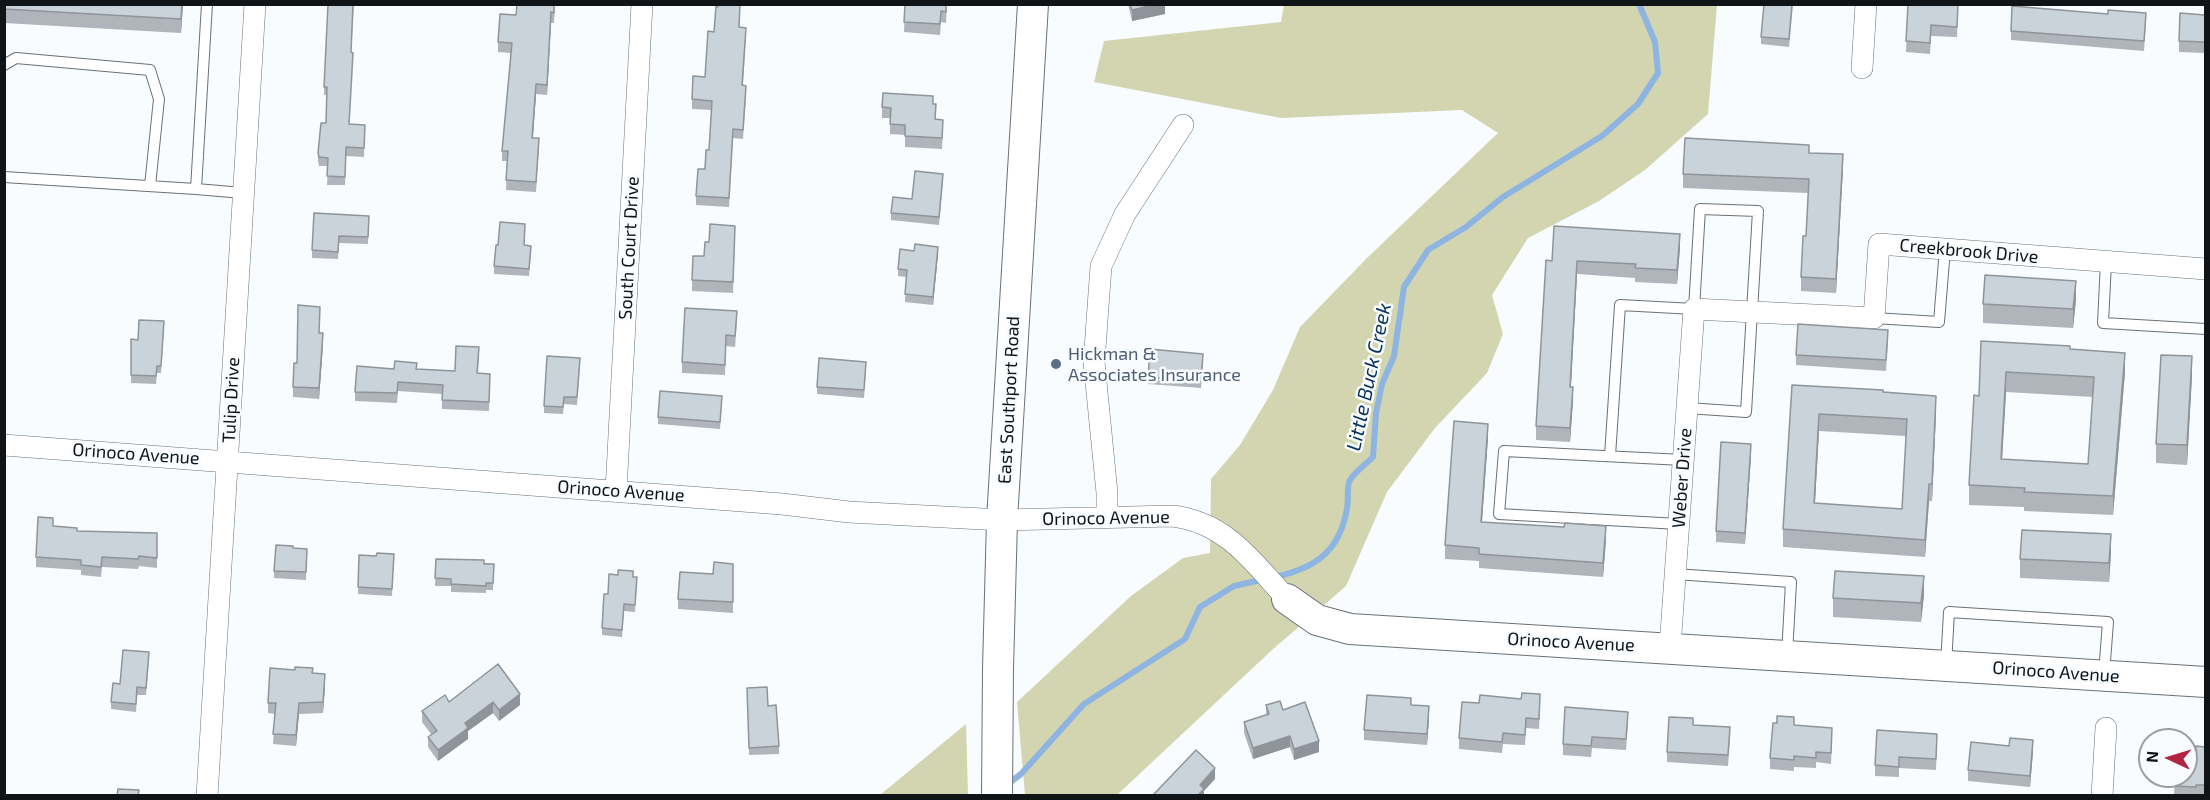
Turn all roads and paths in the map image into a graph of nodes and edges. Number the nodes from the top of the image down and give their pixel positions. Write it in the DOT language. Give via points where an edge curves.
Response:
graph roads {
  1 [pos="207,4"];
  2 [pos="255,4"];
  3 [pos="642,4"];
  4 [pos="1033,4"];
  5 [pos="1866,4"];
  6 [pos="4,65"];
  7 [pos="1862,68"];
  8 [pos="1183,124"];
  9 [pos="4,177"];
  10 [pos="150,186"];
  11 [pos="196,189"];
  12 [pos="243,193"];
  13 [pos="1945,249"];
  14 [pos="2106,262"];
  15 [pos="2205,269"];
  16 [pos="1694,309"];
  17 [pos="1752,312"];
  18 [pos="1874,318"];
  19 [pos="2205,329"];
  20 [pos="1687,408"];
  21 [pos="4,445"];
  22 [pos="1610,456"];
  23 [pos="227,460"];
  24 [pos="1683,460"];
  25 [pos="616,491"];
  26 [pos="1107,518"];
  27 [pos="1002,520"];
  28 [pos="1679,524"];
  29 [pos="1675,574"];
  30 [pos="1287,599"];
  31 [pos="1670,647"];
  32 [pos="1787,655"];
  33 [pos="1946,665"];
  34 [pos="2104,676"];
  35 [pos="2205,682"];
  36 [pos="2106,728"];
  37 [pos="207,795"];
  38 [pos="997,795"];
  39 [pos="2102,795"];
  1 -- 11 [label="lane"];
  2 -- 12 [label="street, Tulip Drive"];
  3 -- 25 [label="street, South Court Drive"];
  4 -- 27 [label="street, East Southport Road"];
  5 -- 7 [label="street"];
  6 -- 10 [label="lane" via="16,58 150,70 159,99"];
  8 -- 26 [label="street" via="1125,214 1101,266 1094,362"];
  9 -- 10 [label="lane"];
  10 -- 11 [label="lane"];
  11 -- 12 [label="lane"];
  12 -- 23 [label="street, Tulip Drive"];
  13 -- 14 [label="street, Creekbrook Drive"];
  13 -- 18 [label="lane" via="1939,322"];
  13 -- 18 [label="street, Creekbrook Drive" via="1879,244"];
  14 -- 15 [label="street, Creekbrook Drive"];
  14 -- 19 [label="lane" via="2103,323"];
  16 -- 17 [label="street"];
  16 -- 17 [label="lane" via="1700,209 1758,211"];
  16 -- 20 [label="street, Weber Drive"];
  16 -- 22 [label="lane" via="1620,304"];
  17 -- 18 [label="street"];
  17 -- 20 [label="lane" via="1746,412"];
  20 -- 24 [label="street, Weber Drive"];
  21 -- 23 [label="street, Orinoco Avenue"];
  22 -- 24 [label="lane"];
  22 -- 28 [label="lane" via="1504,451 1499,514"];
  23 -- 25 [label="street, Orinoco Avenue"];
  23 -- 37 [label="street, Tulip Drive"];
  24 -- 28 [label="street, Weber Drive"];
  25 -- 27 [label="street, Orinoco Avenue" via="849,512"];
  26 -- 27 [label="street, Orinoco Avenue"];
  26 -- 30 [label="street, Orinoco Avenue" via="1166,516 1209,526 1235,543"];
  27 -- 38 [label="street, East Southport Road"];
  28 -- 29 [label="street, Weber Drive"];
  29 -- 31 [label="street, Weber Drive"];
  29 -- 32 [label="lane" via="1791,582"];
  30 -- 31 [label="street, Orinoco Avenue" via="1317,620 1350,628"];
  31 -- 32 [label="street, Orinoco Avenue"];
  32 -- 33 [label="street, Orinoco Avenue"];
  33 -- 34 [label="street, Orinoco Avenue"];
  33 -- 34 [label="lane" via="1949,612 2097,621 2108,622"];
  34 -- 35 [label="street, Orinoco Avenue"];
  36 -- 39 [label="street"];
}
